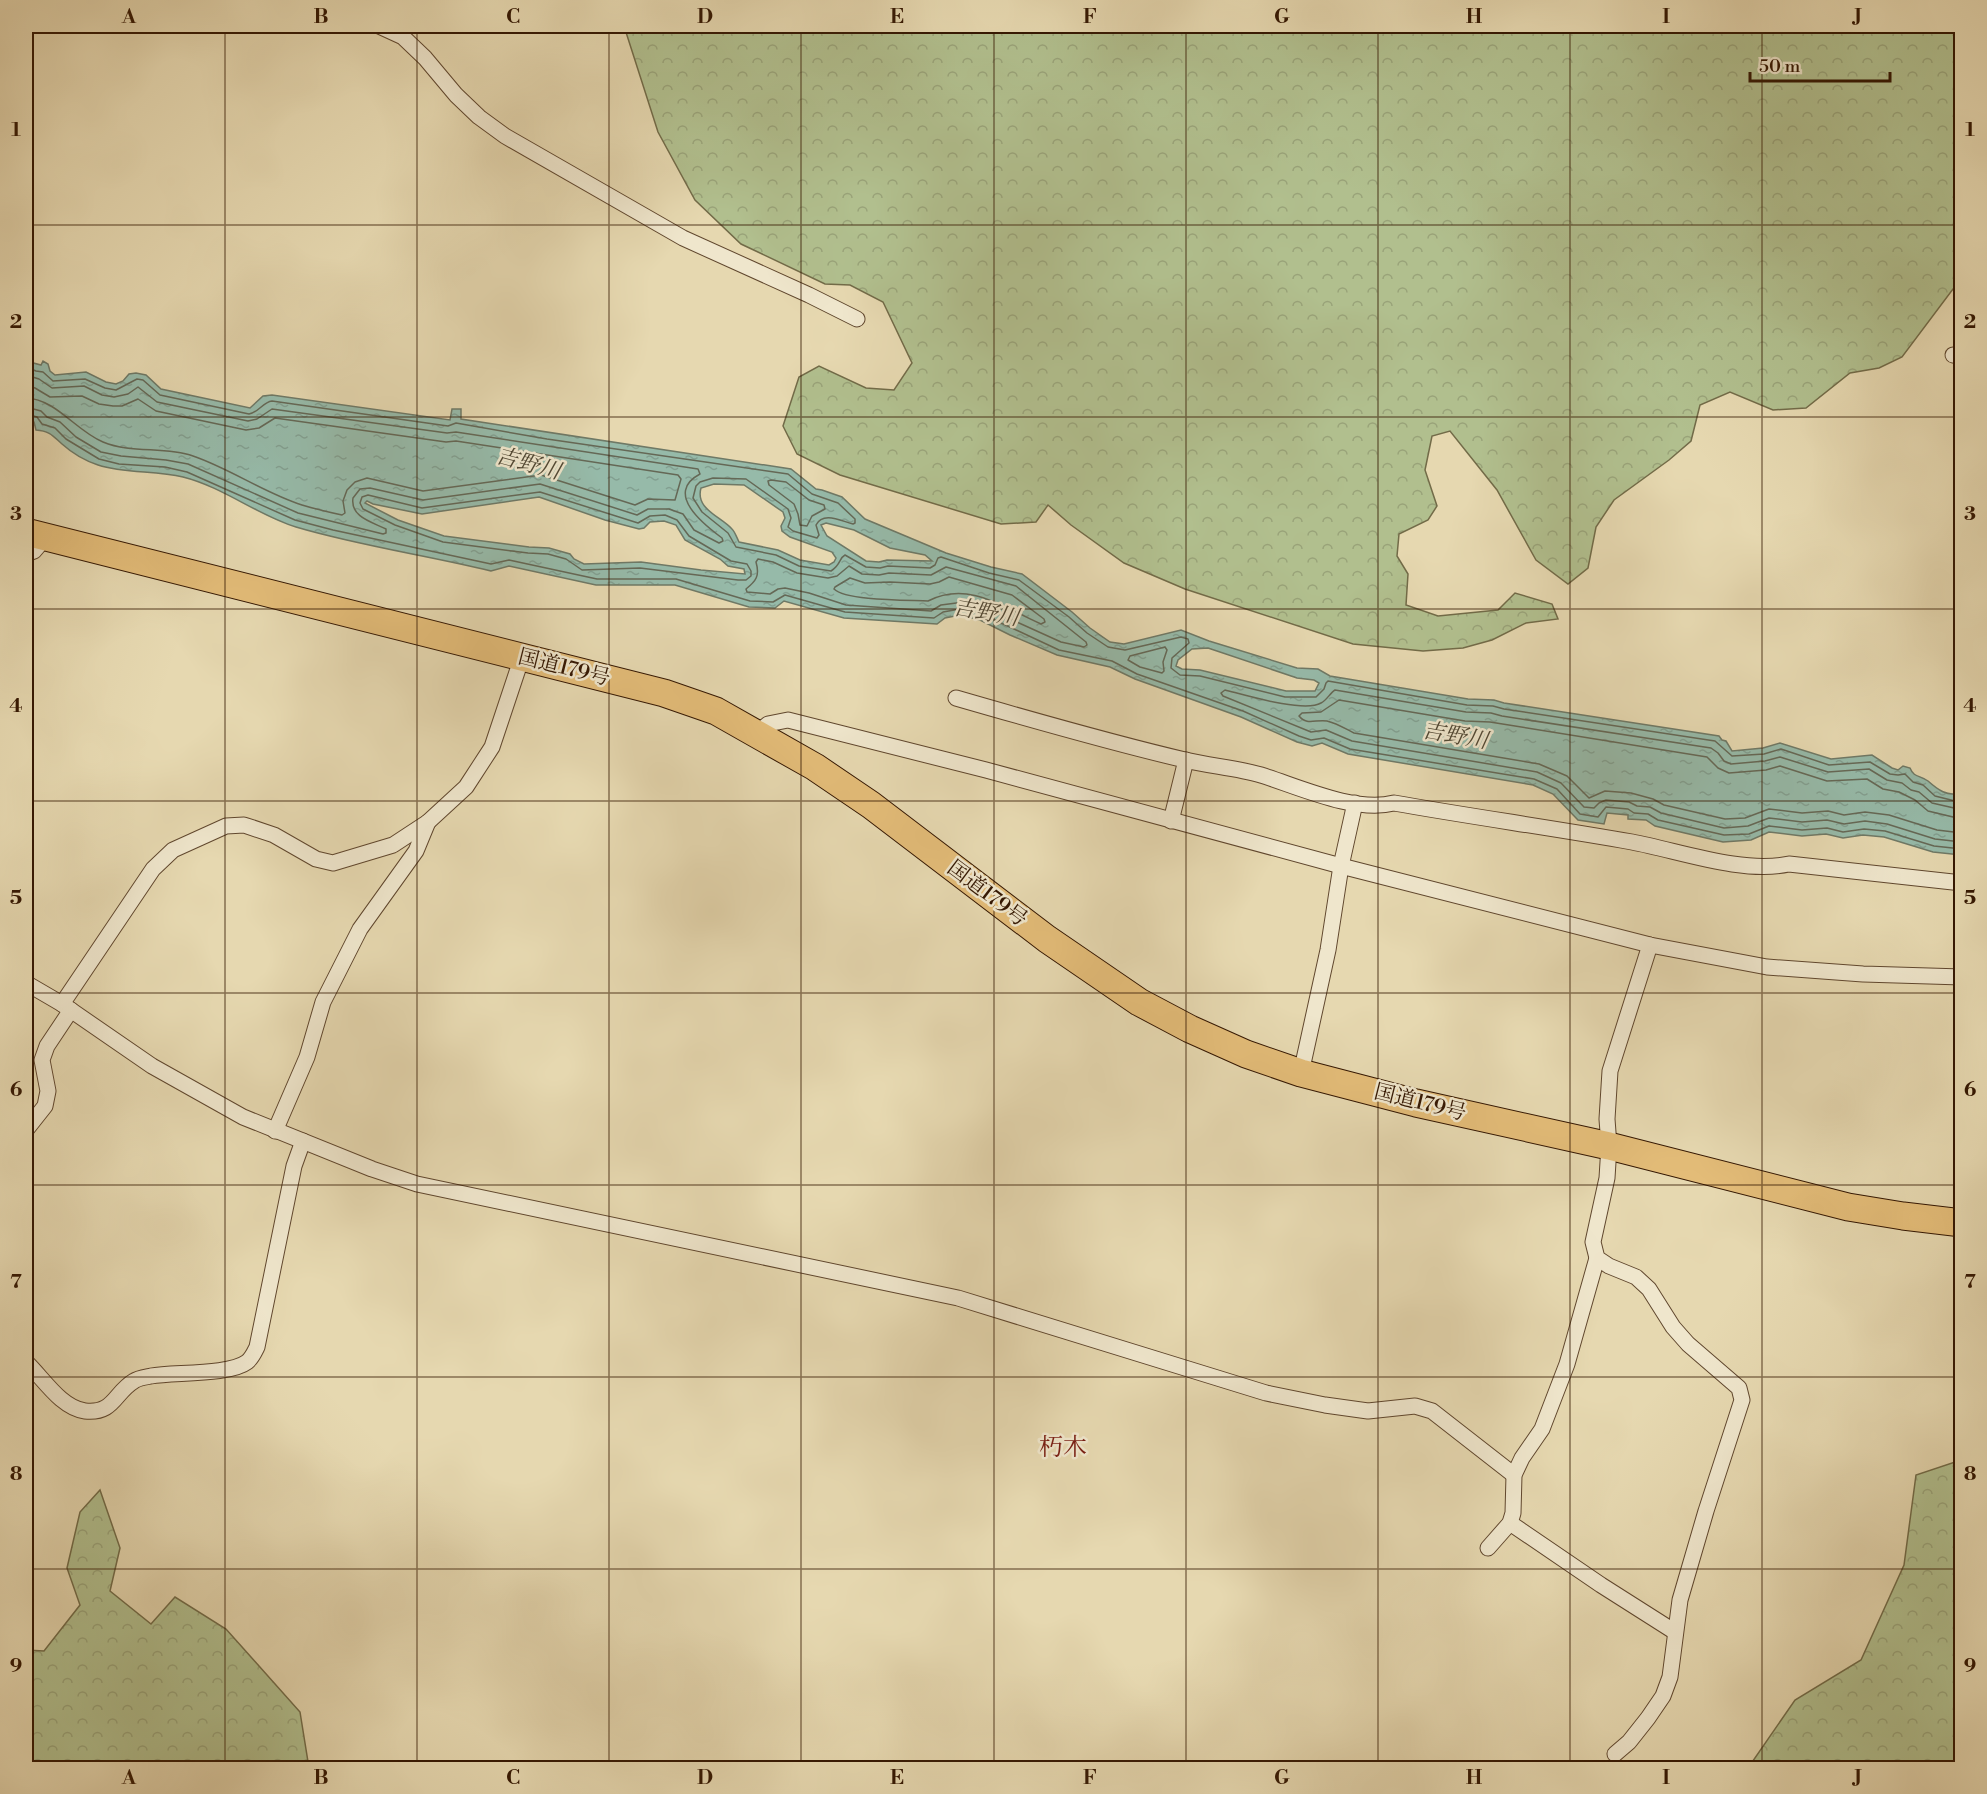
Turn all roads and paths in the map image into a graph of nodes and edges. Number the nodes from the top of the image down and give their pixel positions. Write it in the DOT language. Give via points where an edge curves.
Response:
graph roads {
  1 [pos="379,26"];
  2 [pos="857,319"];
  3 [pos="32,541"];
  4 [pos="522,657"];
  5 [pos="956,698"];
  6 [pos="758,733"];
  7 [pos="1186,760"];
  8 [pos="1355,803"];
  9 [pos="1171,821"];
  10 [pos="428,822"];
  11 [pos="1341,866"];
  12 [pos="1962,883"];
  13 [pos="1650,945"];
  14 [pos="1962,977"];
  15 [pos="26,983"];
  16 [pos="67,1007"];
  17 [pos="1302,1073"];
  18 [pos="26,1130"];
  19 [pos="275,1131"];
  20 [pos="303,1141"];
  21 [pos="1609,1146"];
  22 [pos="1962,1223"];
  23 [pos="1597,1258"];
  24 [pos="26,1362"];
  25 [pos="1514,1475"];
  26 [pos="1510,1523"];
  27 [pos="1488,1548"];
  28 [pos="1675,1632"];
  29 [pos="1616,1754"];
  1 -- 2 [label="street" via="403,37 456,95 505,136 683,238"];
  3 -- 4 [label="highway, 国道179号"];
  4 -- 6 [label="highway, 国道179号" via="664,693 716,711"];
  4 -- 10 [label="street" via="492,747 466,787"];
  5 -- 7 [label="street"];
  6 -- 9 [label="street" via="768,724 788,720"];
  6 -- 17 [label="highway, 国道179号" via="871,805 1047,939 1139,1002 1246,1054"];
  7 -- 8 [label="street" via="1260,775"];
  7 -- 9 [label="street"];
  8 -- 11 [label="street"];
  8 -- 12 [label="street" via="1394,803 1633,842 1746,866 1770,868 1789,864"];
  9 -- 11 [label="street"];
  10 -- 16 [label="street" via="393,845 333,863 244,825 226,826 173,850 153,869"];
  10 -- 19 [label="street" via="416,851 360,929 323,1002 307,1057"];
  11 -- 13 [label="street"];
  11 -- 17 [label="street"];
  13 -- 14 [label="street" via="1767,967"];
  13 -- 21 [label="street" via="1610,1071"];
  15 -- 16 [label="street"];
  16 -- 18 [label="street" via="42,1060 48,1091 45,1106"];
  16 -- 19 [label="street" via="152,1066"];
  17 -- 21 [label="highway, 国道179号"];
  19 -- 20 [label="street"];
  20 -- 24 [label="street" via="294,1166 260,1339 245,1364 134,1381 100,1411 66,1404"];
  20 -- 25 [label="street" via="417,1184 958,1298 1266,1393 1368,1411 1415,1406 1432,1412"];
  21 -- 22 [label="highway, 国道179号" via="1848,1207"];
  21 -- 23 [label="street" via="1607,1178 1593,1242"];
  23 -- 25 [label="street" via="1567,1364 1542,1429"];
  23 -- 28 [label="street" via="1636,1277 1649,1289 1688,1344 1739,1388 1742,1400 1680,1600"];
  25 -- 26 [label="street"];
  26 -- 27 [label="street"];
  26 -- 28 [label="street"];
  28 -- 29 [label="street" via="1670,1677 1663,1696"];
}
